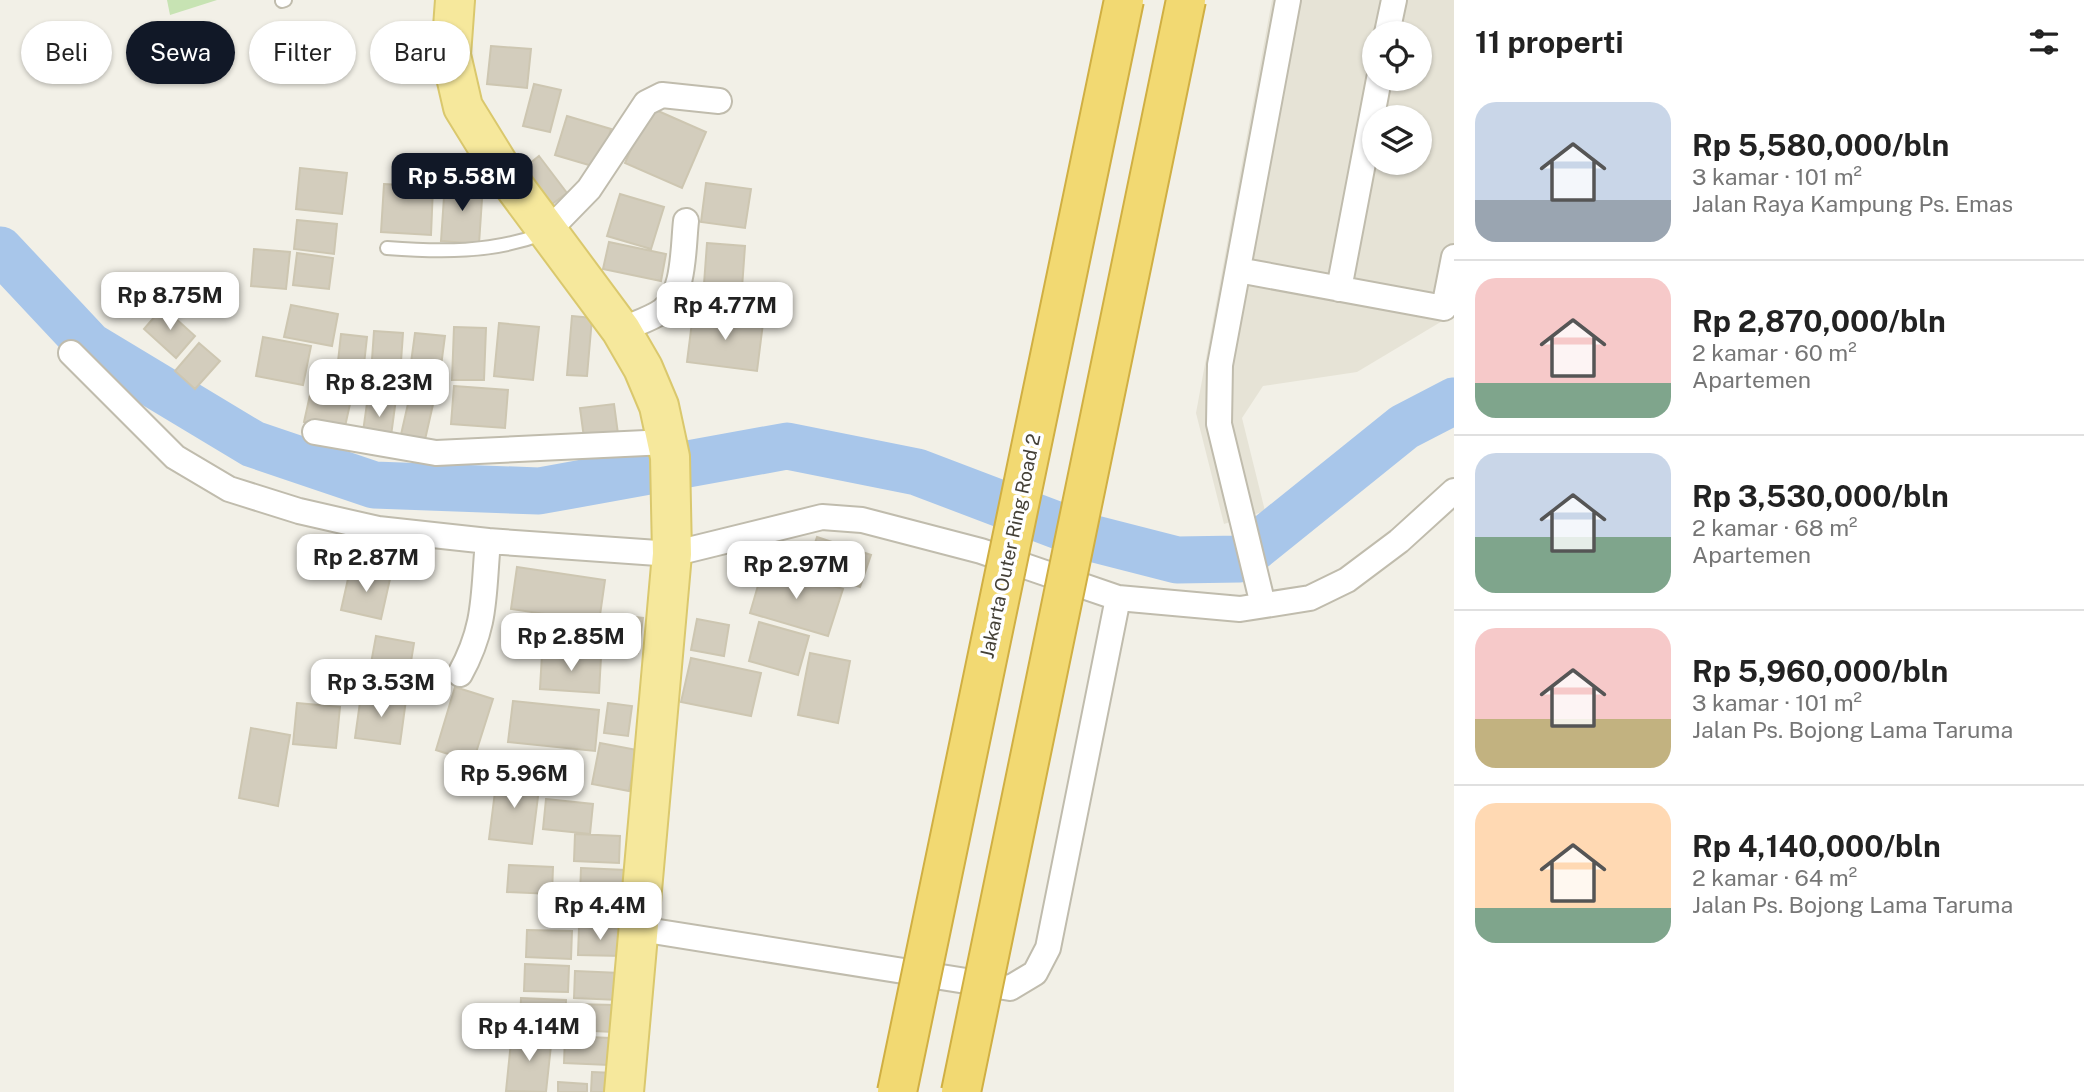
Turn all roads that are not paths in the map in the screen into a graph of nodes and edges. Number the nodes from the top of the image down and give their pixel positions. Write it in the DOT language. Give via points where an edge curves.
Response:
graph roads {
  1 [pos="455,0"];
  2 [pos="1124,0"];
  3 [pos="1186,0"];
  4 [pos="1288,0"];
  5 [pos="1394,0"];
  6 [pos="1390,21"];
  7 [pos="1377,91"];
  8 [pos="719,101"];
  9 [pos="686,221"];
  10 [pos="547,232"];
  11 [pos="387,248"];
  12 [pos="1454,257"];
  13 [pos="1238,270"];
  14 [pos="1339,289"];
  15 [pos="621,330"];
  16 [pos="71,353"];
  17 [pos="315,432"];
  18 [pos="669,449"];
  19 [pos="1454,491"];
  20 [pos="672,539"];
  21 [pos="488,541"];
  22 [pos="1118,598"];
  23 [pos="1263,605"];
  24 [pos="460,674"];
  25 [pos="640,929"];
  26 [pos="624,1092"];
  27 [pos="897,1092"];
  28 [pos="961,1092"];
  1 -- 10 [label="main road" via="451,55 463,107"];
  2 -- 27 [label="highway, Jakarta Outer Ring Road 2, bridge"];
  3 -- 28 [label="highway, bridge"];
  4 -- 13 [label="street"];
  5 -- 6 [label="street"];
  7 -- 14 [label="street"];
  8 -- 10 [label="street" via="662,95 646,103 589,189"];
  9 -- 15 [label="street" via="672,298 662,311"];
  10 -- 11 [label="lane" via="498,247 441,252"];
  10 -- 15 [label="main road"];
  12 -- 14 [label="street" via="1444,308"];
  13 -- 14 [label="street"];
  13 -- 23 [label="street" via="1220,365 1219,424"];
  15 -- 18 [label="main road" via="659,406"];
  16 -- 21 [label="street" via="175,457 229,489 378,529"];
  17 -- 18 [label="street" via="436,453"];
  18 -- 20 [label="main road"];
  19 -- 23 [label="street" via="1347,580 1310,598"];
  20 -- 21 [label="street"];
  20 -- 22 [label="street" via="846,517 981,551"];
  20 -- 25 [label="main road"];
  21 -- 24 [label="street" via="484,613 473,651"];
  22 -- 23 [label="street" via="1240,610"];
  22 -- 25 [label="street" via="1048,947 1035,973 1010,988"];
  25 -- 26 [label="main road"];
}
